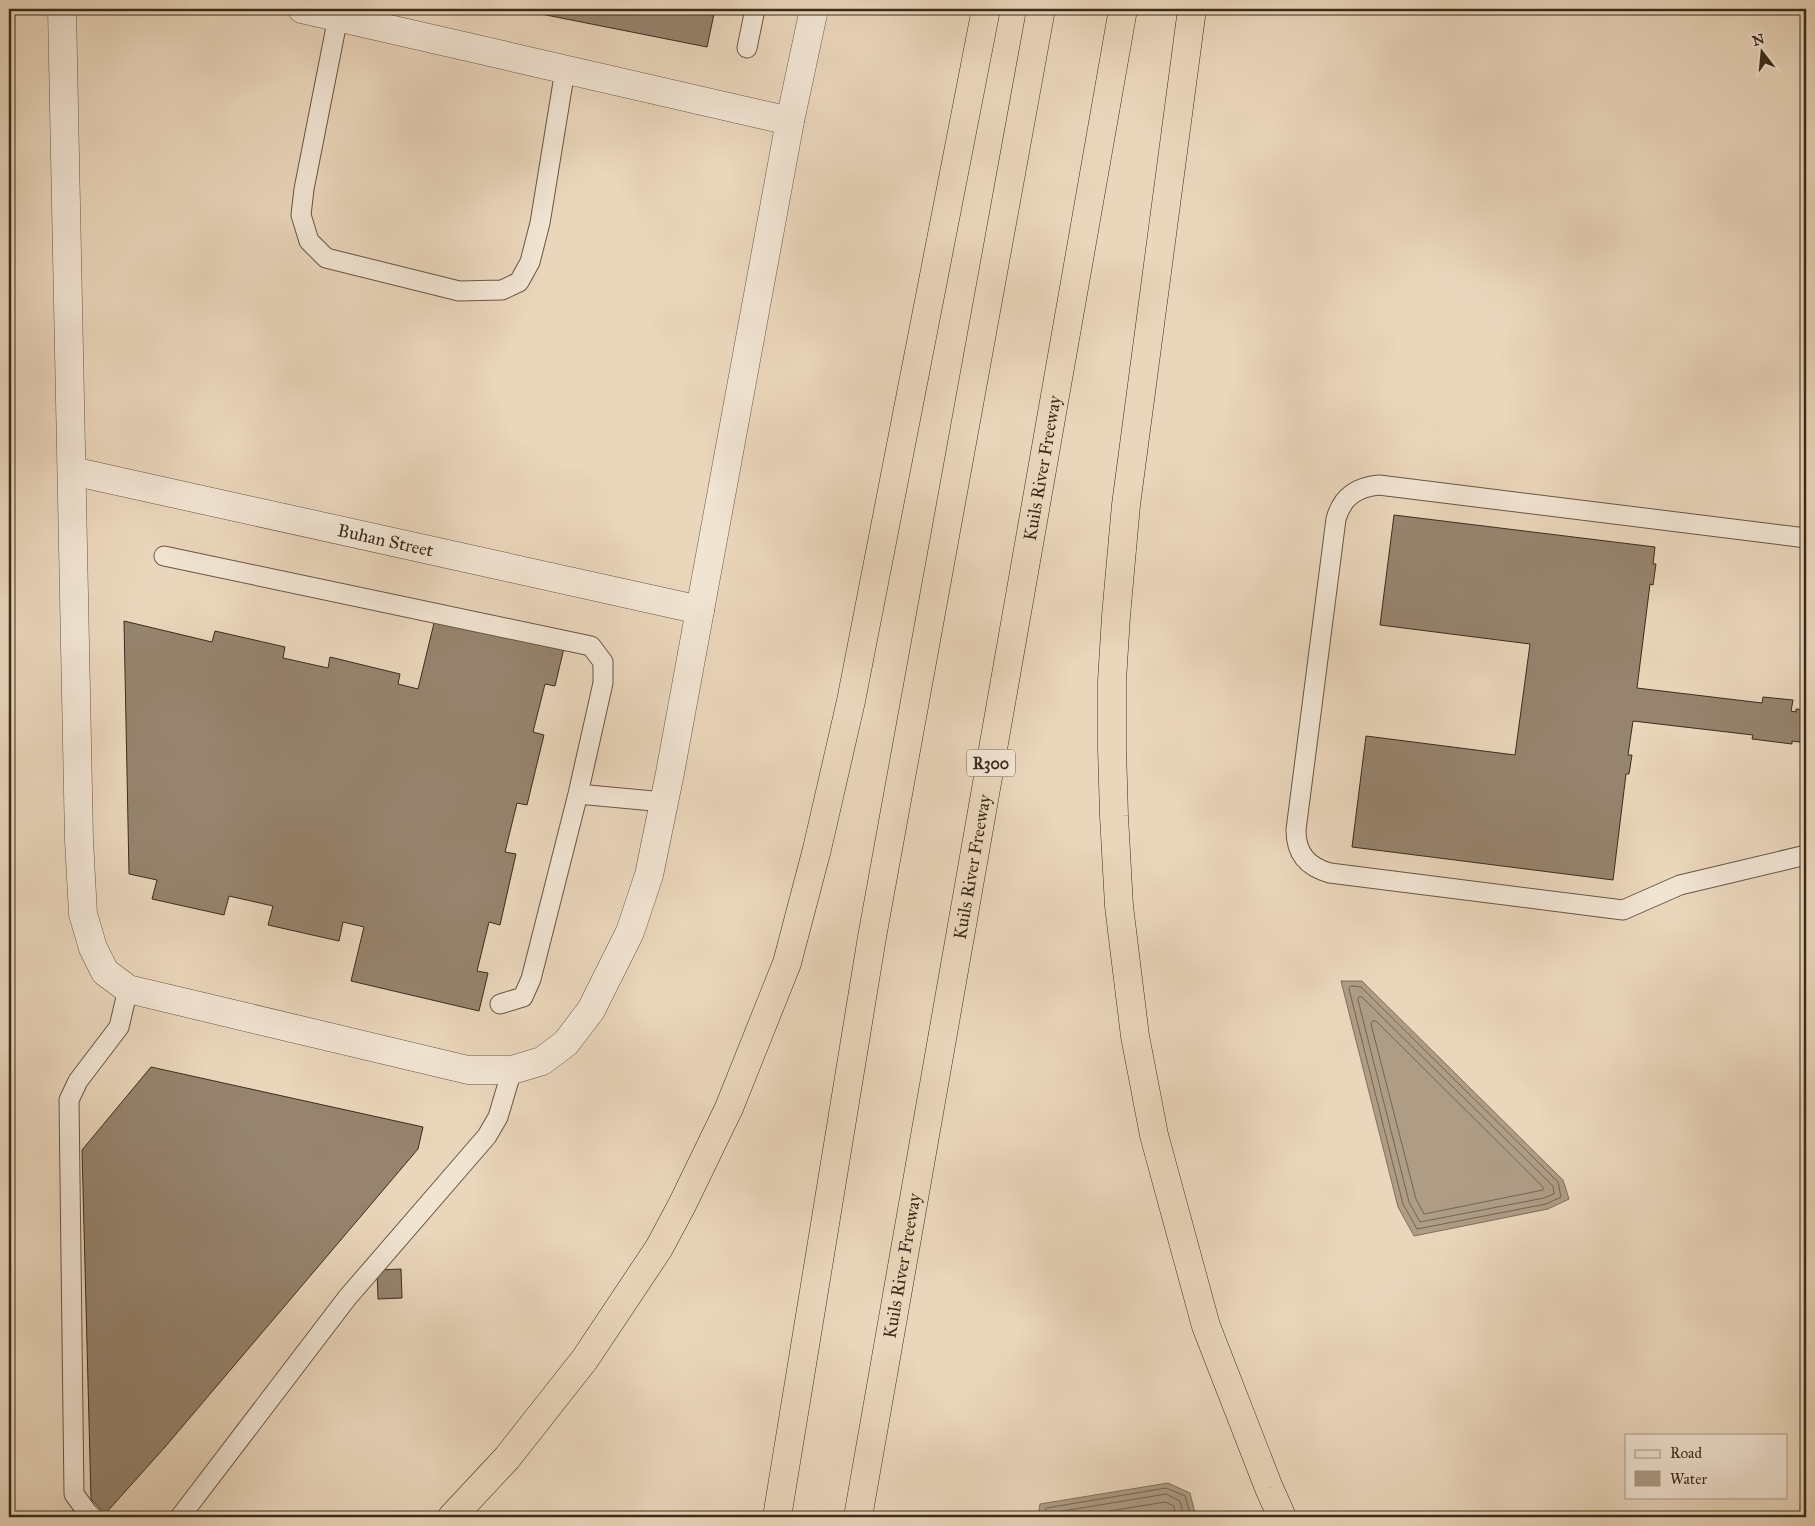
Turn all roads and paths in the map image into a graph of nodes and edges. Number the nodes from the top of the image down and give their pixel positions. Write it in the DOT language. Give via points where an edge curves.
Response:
graph roads {
  1 [pos="62,9"];
  2 [pos="302,9"];
  3 [pos="755,9"];
  4 [pos="814,9"];
  5 [pos="986,9"];
  6 [pos="1041,9"];
  7 [pos="1123,9"];
  8 [pos="1192,9"];
  9 [pos="338,17"];
  10 [pos="383,18"];
  11 [pos="747,48"];
  12 [pos="565,70"];
  13 [pos="790,121"];
  14 [pos="72,471"];
  15 [pos="1806,538"];
  16 [pos="164,556"];
  17 [pos="700,610"];
  18 [pos="578,794"];
  19 [pos="664,802"];
  20 [pos="1806,855"];
  21 [pos="128,989"];
  22 [pos="500,1004"];
  23 [pos="512,1070"];
  24 [pos="92,1517"];
  25 [pos="180,1517"];
  26 [pos="452,1517"];
  27 [pos="777,1517"];
  28 [pos="858,1517"];
  29 [pos="1282,1517"];
  1 -- 14 [label="street"];
  2 -- 9 [label="street"];
  3 -- 11 [label="lane"];
  4 -- 13 [label="street"];
  5 -- 26 [label="highway" via="851,701 787,963 729,1108 658,1248 585,1359 507,1458"];
  6 -- 27 [label="highway" via="872,937"];
  7 -- 28 [label="highway, Kuils River Freeway / R300"];
  8 -- 29 [label="highway" via="1126,505 1112,681 1117,879 1135,1036 1154,1135 1206,1326"];
  9 -- 10 [label="street"];
  9 -- 12 [label="lane" via="302,206 301,215 309,241 326,258 458,291 502,290 519,282 530,262 540,223"];
  10 -- 12 [label="street"];
  12 -- 13 [label="street"];
  13 -- 17 [label="street"];
  14 -- 17 [label="street, Buhan Street"];
  14 -- 21 [label="street" via="83,914 93,948 105,972"];
  15 -- 20 [label="lane" via="1379,485 1359,488 1339,509 1336,519 1296,830 1296,840 1304,859 1330,873 1624,910 1680,885"];
  16 -- 18 [label="lane" via="591,646 603,662 603,682"];
  17 -- 19 [label="street"];
  18 -- 19 [label="lane"];
  18 -- 22 [label="lane" via="531,979 523,997"];
  19 -- 23 [label="street" via="649,875 633,924 591,1010 566,1043 542,1061"];
  21 -- 23 [label="street" via="468,1070"];
  21 -- 24 [label="lane" via="119,1027 78,1081 69,1100 74,1494"];
  23 -- 25 [label="lane" via="498,1118 487,1136 347,1298"];
}
